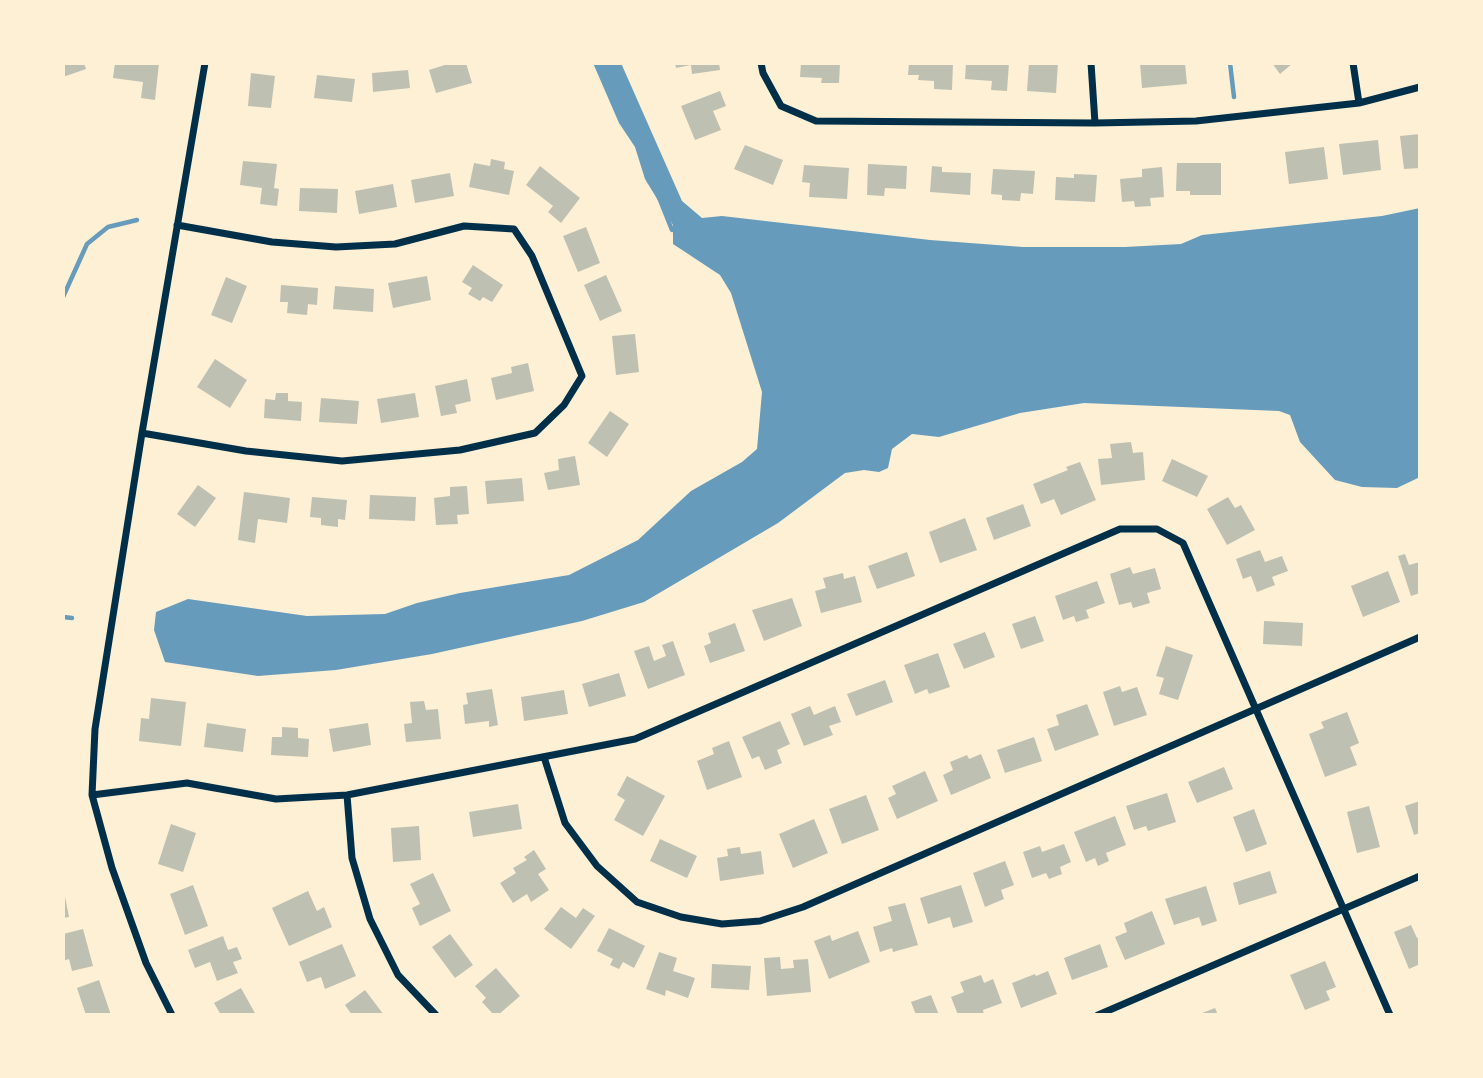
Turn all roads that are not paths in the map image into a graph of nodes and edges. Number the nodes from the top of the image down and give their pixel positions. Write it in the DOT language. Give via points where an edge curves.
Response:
graph roads {
  1 [pos="205,63"];
  2 [pos="761,63"];
  3 [pos="1091,63"];
  4 [pos="1353,63"];
  5 [pos="1420,88"];
  6 [pos="1359,103"];
  7 [pos="1095,123"];
  8 [pos="177,225"];
  9 [pos="142,433"];
  10 [pos="1420,637"];
  11 [pos="1255,709"];
  12 [pos="544,757"];
  13 [pos="92,795"];
  14 [pos="346,795"];
  15 [pos="1420,876"];
  16 [pos="1343,909"];
  17 [pos="172,1015"];
  18 [pos="436,1015"];
  19 [pos="1098,1015"];
  20 [pos="1390,1015"];
  1 -- 8 [label="street"];
  2 -- 7 [label="street" via="781,106 816,121"];
  3 -- 7 [label="street"];
  4 -- 6 [label="street"];
  5 -- 6 [label="street"];
  6 -- 7 [label="street" via="1196,121"];
  8 -- 9 [label="street"];
  8 -- 9 [label="street" via="272,242 336,247 395,244 464,226 514,229 532,256 582,376 564,405 535,433 460,450 342,461"];
  9 -- 13 [label="street" via="95,729"];
  10 -- 11 [label="street"];
  11 -- 12 [label="street" via="803,907 760,920 722,924 637,902 597,866 565,823"];
  11 -- 12 [label="street" via="1183,543 1157,529 1120,529 635,739"];
  11 -- 16 [label="street"];
  12 -- 14 [label="street"];
  13 -- 14 [label="street" via="187,783 276,799"];
  13 -- 17 [label="street" via="146,963"];
  14 -- 18 [label="street" via="352,858 370,919 398,975"];
  15 -- 16 [label="street"];
  16 -- 19 [label="street"];
  16 -- 20 [label="street"];
}
